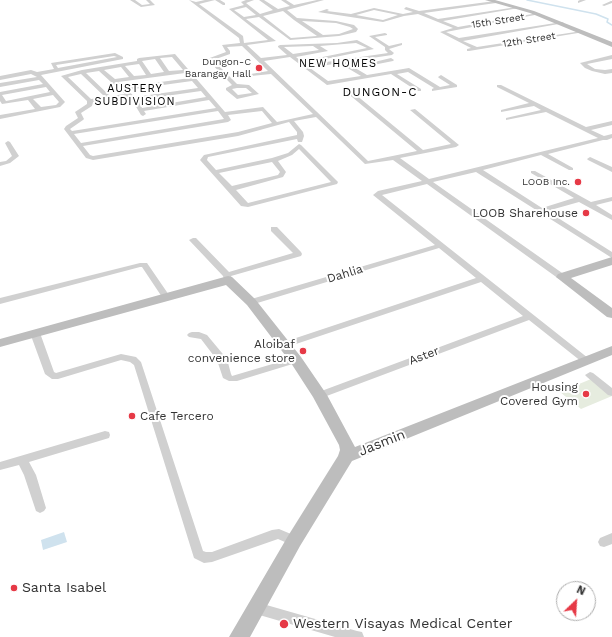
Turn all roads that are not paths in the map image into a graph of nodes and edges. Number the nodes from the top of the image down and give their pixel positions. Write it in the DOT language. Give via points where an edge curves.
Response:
graph roads {
  1 [pos="95,0"];
  2 [pos="102,0"];
  3 [pos="132,0"];
  4 [pos="148,0"];
  5 [pos="213,0"];
  6 [pos="217,0"];
  7 [pos="252,0"];
  8 [pos="261,0"];
  9 [pos="283,0"];
  10 [pos="303,0"];
  11 [pos="322,0"];
  12 [pos="193,1"];
  13 [pos="491,1"];
  14 [pos="612,2"];
  15 [pos="308,3"];
  16 [pos="224,4"];
  17 [pos="604,4"];
  18 [pos="248,5"];
  19 [pos="294,7"];
  20 [pos="406,8"];
  21 [pos="517,8"];
  22 [pos="283,9"];
  23 [pos="327,10"];
  24 [pos="277,11"];
  25 [pos="420,12"];
  26 [pos="538,14"];
  27 [pos="259,15"];
  28 [pos="351,15"];
  29 [pos="403,15"];
  30 [pos="243,19"];
  31 [pos="296,19"];
  32 [pos="439,20"];
  33 [pos="326,21"];
  34 [pos="562,23"];
  35 [pos="458,28"];
  36 [pos="582,32"];
  37 [pos="346,33"];
  38 [pos="384,34"];
  39 [pos="322,37"];
  40 [pos="290,39"];
  41 [pos="458,40"];
  42 [pos="272,41"];
  43 [pos="242,43"];
  44 [pos="317,44"];
  45 [pos="400,44"];
  46 [pos="612,44"];
  47 [pos="365,45"];
  48 [pos="388,47"];
  49 [pos="477,49"];
  50 [pos="469,50"];
  51 [pos="323,51"];
  52 [pos="156,57"];
  53 [pos="292,57"];
  54 [pos="612,57"];
  55 [pos="361,58"];
  56 [pos="260,60"];
  57 [pos="391,60"];
  58 [pos="140,62"];
  59 [pos="299,62"];
  60 [pos="340,62"];
  61 [pos="402,64"];
  62 [pos="122,65"];
  63 [pos="305,67"];
  64 [pos="100,69"];
  65 [pos="57,70"];
  66 [pos="409,70"];
  67 [pos="186,71"];
  68 [pos="612,71"];
  69 [pos="82,72"];
  70 [pos="273,72"];
  71 [pos="168,73"];
  72 [pos="392,73"];
  73 [pos="253,75"];
  74 [pos="39,76"];
  75 [pos="150,76"];
  76 [pos="366,77"];
  77 [pos="441,77"];
  78 [pos="0,78"];
  79 [pos="132,78"];
  80 [pos="193,79"];
  81 [pos="113,81"];
  82 [pos="0,85"];
  83 [pos="47,85"];
  84 [pos="236,86"];
  85 [pos="499,86"];
  86 [pos="124,89"];
  87 [pos="201,89"];
  88 [pos="439,89"];
  89 [pos="419,90"];
  90 [pos="348,91"];
  91 [pos="432,91"];
  92 [pos="54,93"];
  93 [pos="0,95"];
  94 [pos="132,97"];
  95 [pos="29,98"];
  96 [pos="109,98"];
  97 [pos="210,98"];
  98 [pos="90,101"];
  99 [pos="2,104"];
  100 [pos="535,104"];
  101 [pos="40,110"];
  102 [pos="141,110"];
  103 [pos="413,110"];
  104 [pos="547,110"];
  105 [pos="503,111"];
  106 [pos="317,115"];
  107 [pos="0,117"];
  108 [pos="508,119"];
  109 [pos="290,120"];
  110 [pos="147,121"];
  111 [pos="229,122"];
  112 [pos="612,123"];
  113 [pos="276,124"];
  114 [pos="585,129"];
  115 [pos="70,133"];
  116 [pos="301,136"];
  117 [pos="612,136"];
  118 [pos="605,138"];
  119 [pos="160,139"];
  120 [pos="612,142"];
  121 [pos="8,143"];
  122 [pos="79,145"];
  123 [pos="299,146"];
  124 [pos="422,152"];
  125 [pos="543,154"];
  126 [pos="395,158"];
  127 [pos="590,158"];
  128 [pos="274,160"];
  129 [pos="0,164"];
  130 [pos="571,169"];
  131 [pos="478,170"];
  132 [pos="612,170"];
  133 [pos="214,172"];
  134 [pos="533,172"];
  135 [pos="426,182"];
  136 [pos="231,189"];
  137 [pos="580,199"];
  138 [pos="612,199"];
  139 [pos="589,205"];
  140 [pos="542,210"];
  141 [pos="612,218"];
  142 [pos="274,230"];
  143 [pos="193,240"];
  144 [pos="439,246"];
  145 [pos="612,256"];
  146 [pos="612,261"];
  147 [pos="228,277"];
  148 [pos="562,277"];
  149 [pos="482,279"];
  150 [pos="168,298"];
  151 [pos="0,301"];
  152 [pos="251,302"];
  153 [pos="612,314"];
  154 [pos="528,317"];
  155 [pos="35,333"];
  156 [pos="192,335"];
  157 [pos="1,341"];
  158 [pos="284,345"];
  159 [pos="612,350"];
  160 [pos="296,360"];
  161 [pos="587,368"];
  162 [pos="612,393"];
  163 [pos="320,395"];
  164 [pos="105,435"];
  165 [pos="346,457"];
  166 [pos="22,459"];
  167 [pos="0,466"];
  168 [pos="40,508"];
  169 [pos="294,541"];
  170 [pos="256,608"];
  171 [pos="239,637"];
  172 [pos="357,637"];
  1 -- 2 [label="street"];
  3 -- 4 [label="street" via="141,6 153,5"];
  5 -- 12 [label="street"];
  6 -- 16 [label="street"];
  7 -- 18 [label="street" via="243,1"];
  8 -- 24 [label="street"];
  9 -- 19 [label="street"];
  10 -- 15 [label="street"];
  11 -- 15 [label="street"];
  12 -- 43 [label="street" via="241,37"];
  13 -- 21 [label="street"];
  13 -- 25 [label="street"];
  14 -- 17 [label="street"];
  15 -- 19 [label="street"];
  18 -- 27 [label="street"];
  18 -- 30 [label="street" via="231,9"];
  19 -- 22 [label="street"];
  20 -- 25 [label="street"];
  21 -- 26 [label="street"];
  21 -- 32 [label="street"];
  22 -- 24 [label="street"];
  22 -- 31 [label="street"];
  23 -- 28 [label="street" via="320,12"];
  24 -- 27 [label="street"];
  25 -- 29 [label="street"];
  25 -- 32 [label="street"];
  26 -- 34 [label="street"];
  26 -- 35 [label="street, 15th Street"];
  27 -- 30 [label="street"];
  27 -- 40 [label="street"];
  28 -- 29 [label="street" via="379,21"];
  28 -- 29 [label="street" via="374,9"];
  30 -- 42 [label="street"];
  31 -- 33 [label="street"];
  31 -- 39 [label="street"];
  32 -- 35 [label="street"];
  33 -- 37 [label="street"];
  33 -- 37 [label="street" via="356,29 354,32"];
  34 -- 36 [label="street"];
  34 -- 41 [label="street"];
  35 -- 41 [label="street, 15th Street" via="442,32"];
  36 -- 46 [label="street"];
  36 -- 49 [label="street, 12th Street"];
  37 -- 39 [label="street"];
  38 -- 48 [label="street" via="371,36"];
  39 -- 40 [label="street"];
  40 -- 42 [label="street"];
  41 -- 49 [label="street"];
  42 -- 43 [label="street"];
  43 -- 56 [label="street"];
  43 -- 84 [label="street" via="224,46 228,53 210,59"];
  44 -- 47 [label="street" via="355,41"];
  44 -- 51 [label="street" via="315,46"];
  44 -- 53 [label="street" via="280,46"];
  45 -- 48 [label="street"];
  47 -- 51 [label="street"];
  47 -- 59 [label="street" via="372,50"];
  48 -- 55 [label="street" via="386,49 392,53"];
  49 -- 50 [label="street, 12th Street"];
  51 -- 53 [label="street"];
  52 -- 58 [label="street" via="139,60"];
  52 -- 67 [label="street" via="173,55"];
  52 -- 71 [label="street"];
  53 -- 56 [label="street"];
  53 -- 59 [label="street"];
  54 -- 68 [label="street" via="583,63 599,71"];
  55 -- 57 [label="street" via="369,63"];
  55 -- 60 [label="street"];
  56 -- 70 [label="street"];
  58 -- 62 [label="street"];
  58 -- 75 [label="street"];
  59 -- 63 [label="street"];
  60 -- 63 [label="street"];
  60 -- 76 [label="street"];
  61 -- 66 [label="street"];
  62 -- 64 [label="street"];
  62 -- 79 [label="street"];
  63 -- 76 [label="street" via="327,83"];
  64 -- 69 [label="street"];
  64 -- 81 [label="street"];
  65 -- 65 [label="street" via="113,60 122,58 115,54 53,64"];
  65 -- 74 [label="street"];
  66 -- 72 [label="street"];
  66 -- 88 [label="street"];
  67 -- 71 [label="street"];
  67 -- 80 [label="street"];
  69 -- 96 [label="street"];
  69 -- 98 [label="street" via="64,76"];
  70 -- 73 [label="street"];
  70 -- 106 [label="street"];
  71 -- 75 [label="street"];
  72 -- 76 [label="street"];
  72 -- 89 [label="street"];
  74 -- 78 [label="street" via="31,72"];
  74 -- 82 [label="street"];
  74 -- 83 [label="street"];
  75 -- 79 [label="street"];
  77 -- 88 [label="street" via="456,86"];
  79 -- 81 [label="street"];
  80 -- 86 [label="street"];
  80 -- 87 [label="street"];
  81 -- 86 [label="street"];
  83 -- 92 [label="street"];
  83 -- 93 [label="street"];
  85 -- 100 [label="street"];
  86 -- 94 [label="street"];
  87 -- 94 [label="street"];
  87 -- 97 [label="street"];
  88 -- 91 [label="street"];
  90 -- 124 [label="street"];
  92 -- 95 [label="street"];
  92 -- 101 [label="street" via="62,104"];
  93 -- 99 [label="street"];
  94 -- 96 [label="street"];
  94 -- 102 [label="street"];
  95 -- 99 [label="street"];
  95 -- 101 [label="street"];
  96 -- 98 [label="street"];
  97 -- 102 [label="street"];
  97 -- 111 [label="street"];
  98 -- 115 [label="street" via="90,105 78,112 81,119 68,127"];
  100 -- 104 [label="street"];
  100 -- 105 [label="street"];
  101 -- 107 [label="street"];
  102 -- 110 [label="street"];
  103 -- 124 [label="street" via="456,143 454,146"];
  104 -- 108 [label="street"];
  104 -- 114 [label="street"];
  106 -- 109 [label="street"];
  106 -- 126 [label="street" via="367,163"];
  109 -- 113 [label="street"];
  109 -- 116 [label="street"];
  110 -- 111 [label="street"];
  110 -- 115 [label="street"];
  110 -- 119 [label="street"];
  111 -- 113 [label="street"];
  111 -- 113 [label="street" via="263,109"];
  111 -- 119 [label="street"];
  111 -- 119 [label="street"];
  112 -- 114 [label="street"];
  114 -- 118 [label="street"];
  115 -- 122 [label="street"];
  116 -- 123 [label="street"];
  116 -- 133 [label="street" via="206,156 203,160"];
  117 -- 118 [label="street"];
  118 -- 120 [label="street"];
  118 -- 125 [label="street"];
  119 -- 122 [label="street"];
  119 -- 122 [label="street" via="89,158"];
  121 -- 129 [label="street" via="16,156"];
  123 -- 128 [label="street" via="290,154"];
  123 -- 136 [label="street" via="336,182 248,206"];
  124 -- 126 [label="street"];
  125 -- 130 [label="street"];
  125 -- 131 [label="street"];
  126 -- 135 [label="street"];
  127 -- 132 [label="street"];
  128 -- 133 [label="street"];
  128 -- 136 [label="street" via="283,172 281,176"];
  131 -- 135 [label="street"];
  131 -- 140 [label="street"];
  133 -- 136 [label="street"];
  134 -- 137 [label="street"];
  135 -- 144 [label="street" via="377,195"];
  135 -- 148 [label="street"];
  137 -- 139 [label="street"];
  137 -- 140 [label="street"];
  138 -- 139 [label="street"];
  139 -- 141 [label="street"];
  140 -- 145 [label="street"];
  142 -- 147 [label="street" via="298,254"];
  143 -- 147 [label="street"];
  144 -- 149 [label="street"];
  144 -- 152 [label="street, Dahlia"];
  146 -- 148 [label="street"];
  147 -- 150 [label="street"];
  147 -- 152 [label="street"];
  148 -- 153 [label="street"];
  149 -- 154 [label="street"];
  149 -- 158 [label="street"];
  150 -- 151 [label="street" via="144,265 140,264"];
  150 -- 155 [label="street"];
  152 -- 158 [label="street"];
  154 -- 161 [label="street"];
  154 -- 163 [label="street, Aster"];
  155 -- 157 [label="street"];
  155 -- 169 [label="street" via="50,374 55,377 122,357 133,359 138,364 198,554 204,558 212,557 279,534"];
  156 -- 160 [label="street" via="204,337 222,359 226,376 229,378 234,379"];
  158 -- 160 [label="street"];
  159 -- 161 [label="street, Jasmin"];
  160 -- 163 [label="street"];
  161 -- 162 [label="street"];
  161 -- 165 [label="street, Jasmin"];
  163 -- 165 [label="street" via="347,445"];
  164 -- 166 [label="street"];
  165 -- 169 [label="street, Jasmin"];
  166 -- 167 [label="street"];
  166 -- 168 [label="street"];
  169 -- 170 [label="street, Jasmin"];
  170 -- 171 [label="street, Jasmin"];
  170 -- 172 [label="street"];
}
